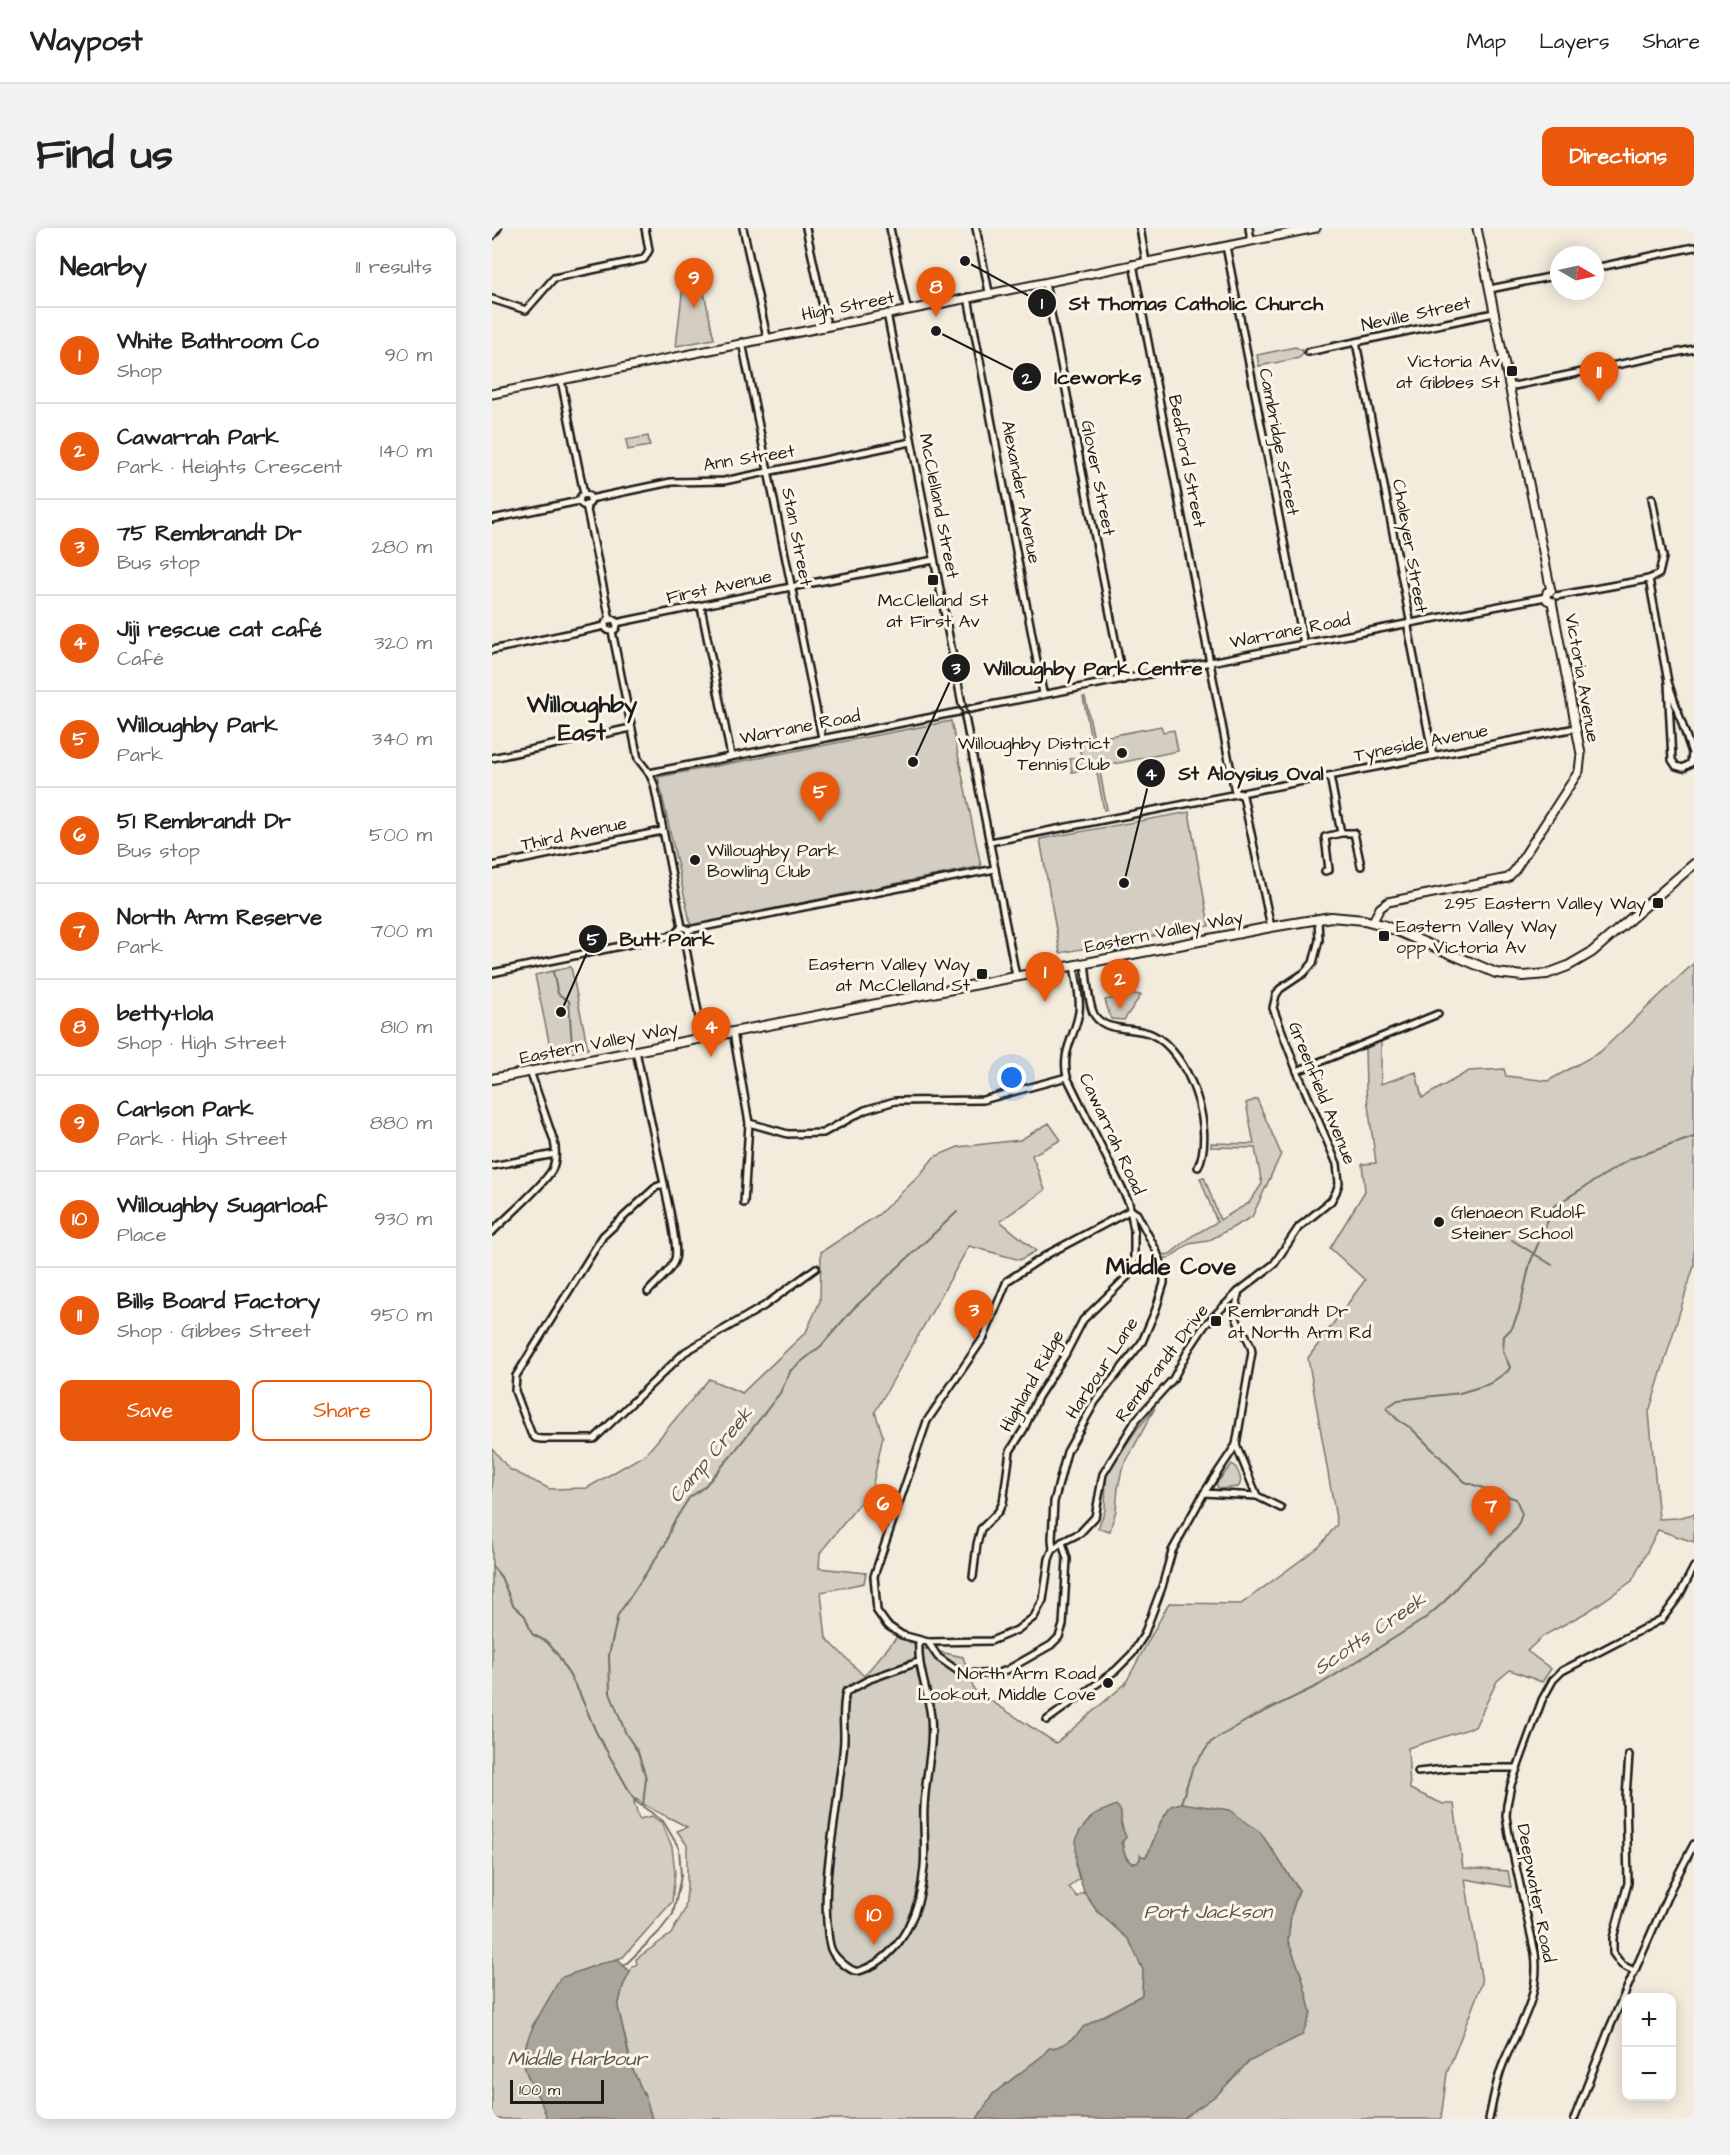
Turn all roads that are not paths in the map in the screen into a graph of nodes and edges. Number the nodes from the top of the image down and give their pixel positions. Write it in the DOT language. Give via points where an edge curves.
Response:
graph roads {
  1 [pos="498,228"];
  2 [pos="645,228"];
  3 [pos="743,228"];
  4 [pos="806,228"];
  5 [pos="890,228"];
  6 [pos="976,228"];
  7 [pos="1140,228"];
  8 [pos="1249,228"];
  9 [pos="1316,228"];
  10 [pos="1477,228"];
  11 [pos="492,236"];
  12 [pos="1251,240"];
  13 [pos="1226,246"];
  14 [pos="1694,247"];
  15 [pos="1146,262"];
  16 [pos="1133,264"];
  17 [pos="1604,266"];
  18 [pos="1550,277"];
  19 [pos="1045,283"];
  20 [pos="1490,289"];
  21 [pos="989,292"];
  22 [pos="968,297"];
  23 [pos="492,299"];
  24 [pos="906,309"];
  25 [pos="887,313"];
  26 [pos="1494,313"];
  27 [pos="827,325"];
  28 [pos="767,337"];
  29 [pos="742,342"];
  30 [pos="1356,342"];
  31 [pos="1694,349"];
  32 [pos="1308,352"];
  33 [pos="561,380"];
  34 [pos="1509,387"];
  35 [pos="492,394"];
  36 [pos="911,442"];
  37 [pos="769,471"];
  38 [pos="584,494"];
  39 [pos="1652,498"];
  40 [pos="590,499"];
  41 [pos="579,501"];
  42 [pos="586,505"];
  43 [pos="492,519"];
  44 [pos="934,560"];
  45 [pos="1649,579"];
  46 [pos="791,586"];
  47 [pos="1551,596"];
  48 [pos="700,607"];
  49 [pos="610,620"];
  50 [pos="616,623"];
  51 [pos="1409,624"];
  52 [pos="605,626"];
  53 [pos="612,631"];
  54 [pos="1305,644"];
  55 [pos="492,650"];
  56 [pos="1210,663"];
  57 [pos="1123,680"];
  58 [pos="1668,682"];
  59 [pos="1043,693"];
  60 [pos="962,704"];
  61 [pos="970,709"];
  62 [pos="958,712"];
  63 [pos="965,717"];
  64 [pos="631,728"];
  65 [pos="1576,728"];
  66 [pos="822,738"];
  67 [pos="731,756"];
  68 [pos="1433,756"];
  69 [pos="492,758"];
  70 [pos="649,773"];
  71 [pos="1330,776"];
  72 [pos="1239,794"];
  73 [pos="662,831"];
  74 [pos="1341,833"];
  75 [pos="990,842"];
  76 [pos="1694,864"];
  77 [pos="492,866"];
  78 [pos="1361,866"];
  79 [pos="995,869"];
  80 [pos="1325,871"];
  81 [pos="1318,919"];
  82 [pos="1373,921"];
  83 [pos="682,927"];
  84 [pos="1271,927"];
  85 [pos="688,930"];
  86 [pos="678,934"];
  87 [pos="684,938"];
  88 [pos="1085,963"];
  89 [pos="1074,965"];
  90 [pos="492,973"];
  91 [pos="1016,976"];
  92 [pos="1438,1014"];
  93 [pos="734,1032"];
  94 [pos="703,1038"];
  95 [pos="636,1051"];
  96 [pos="530,1071"];
  97 [pos="1297,1071"];
  98 [pos="1068,1077"];
  99 [pos="492,1079"];
  100 [pos="749,1123"];
  101 [pos="555,1154"];
  102 [pos="492,1166"];
  103 [pos="1198,1167"];
  104 [pos="664,1184"];
  105 [pos="744,1203"];
  106 [pos="1131,1210"];
  107 [pos="492,1232"];
  108 [pos="816,1268"];
  109 [pos="648,1292"];
  110 [pos="1238,1292"];
  111 [pos="1236,1445"];
  112 [pos="1204,1493"];
  113 [pos="1257,1496"];
  114 [pos="1281,1508"];
  115 [pos="1062,1542"];
  116 [pos="1053,1549"];
  117 [pos="1694,1567"];
  118 [pos="974,1577"];
  119 [pos="919,1641"];
  120 [pos="928,1642"];
  121 [pos="918,1662"];
  122 [pos="1047,1720"];
  123 [pos="1629,1755"];
  124 [pos="1517,1768"];
  125 [pos="1418,1772"];
  126 [pos="1694,1844"];
  127 [pos="1634,1971"];
  128 [pos="1490,2119"];
  129 [pos="1574,2119"];
  1 -- 11 [label="street"];
  2 -- 23 [label="street" via="649,250 644,259 554,278 526,310"];
  3 -- 28 [label="street"];
  4 -- 27 [label="street"];
  5 -- 24 [label="street"];
  6 -- 21 [label="street"];
  7 -- 15 [label="street"];
  8 -- 12 [label="street"];
  9 -- 12 [label="street, High Street"];
  10 -- 20 [label="street, Victoria Avenue"];
  12 -- 13 [label="street, High Street"];
  13 -- 15 [label="street, High Street"];
  13 -- 54 [label="street, Cambridge Street"];
  14 -- 17 [label="street"];
  15 -- 16 [label="street, High Street"];
  16 -- 19 [label="street, High Street"];
  16 -- 56 [label="street, Bedford Street"];
  18 -- 20 [label="street"];
  19 -- 21 [label="street, High Street"];
  19 -- 57 [label="street, Glover Street"];
  20 -- 26 [label="street, Victoria Avenue"];
  21 -- 22 [label="street, High Street"];
  22 -- 24 [label="street, High Street"];
  22 -- 59 [label="street, Alexander Avenue"];
  24 -- 25 [label="street, High Street"];
  25 -- 27 [label="street, High Street"];
  25 -- 36 [label="street, McClelland Street"];
  26 -- 30 [label="street, Neville Street"];
  26 -- 34 [label="street, Victoria Avenue"];
  27 -- 28 [label="street, High Street"];
  28 -- 29 [label="street, High Street"];
  29 -- 33 [label="street, High Street"];
  29 -- 37 [label="street, Stan Street"];
  30 -- 32 [label="street, Neville Street"];
  30 -- 51 [label="street, Chaleyer Street"];
  31 -- 34 [label="street"];
  33 -- 35 [label="street, High Street"];
  33 -- 38 [label="street"];
  34 -- 47 [label="street, Victoria Avenue"];
  36 -- 37 [label="street, Ann Street"];
  36 -- 44 [label="street, McClelland Street"];
  37 -- 40 [label="street, Ann Street" via="724,481 671,482"];
  37 -- 46 [label="street, Stan Street"];
  38 -- 40 [label="street"];
  38 -- 41 [label="street"];
  39 -- 45 [label="street, Warrane Road" via="1663,557 1659,574"];
  40 -- 42 [label="street"];
  41 -- 42 [label="street"];
  41 -- 43 [label="street"];
  42 -- 49 [label="street"];
  44 -- 46 [label="street, First Avenue"];
  44 -- 60 [label="street, McClelland Street"];
  45 -- 47 [label="street, Warrane Road"];
  45 -- 58 [label="street"];
  46 -- 48 [label="street, First Avenue"];
  46 -- 66 [label="street, Stan Street"];
  47 -- 51 [label="street, Warrane Road"];
  47 -- 65 [label="street, Victoria Avenue"];
  48 -- 50 [label="street, First Avenue"];
  48 -- 67 [label="street"];
  49 -- 50 [label="street"];
  49 -- 52 [label="street"];
  50 -- 53 [label="street"];
  51 -- 54 [label="street, Warrane Road"];
  51 -- 68 [label="street, Chaleyer Street"];
  52 -- 53 [label="street"];
  52 -- 55 [label="street"];
  53 -- 64 [label="street"];
  54 -- 56 [label="street, Warrane Road"];
  56 -- 57 [label="street, Warrane Road"];
  56 -- 72 [label="street, Bedford Street" via="1235,792"];
  57 -- 59 [label="street, Warrane Road"];
  58 -- 58 [label="street" via="1692,753 1691,763 1683,768 1672,760"];
  59 -- 61 [label="street, Warrane Road"];
  60 -- 61 [label="street"];
  60 -- 62 [label="street"];
  61 -- 63 [label="street"];
  62 -- 63 [label="street"];
  62 -- 66 [label="street, Warrane Road"];
  63 -- 75 [label="street"];
  64 -- 69 [label="street"];
  64 -- 70 [label="street" via="638,759"];
  65 -- 68 [label="street, Tyneside Avenue"];
  65 -- 82 [label="street, Victoria Avenue" via="1579,771 1512,875 1497,882 1388,902"];
  66 -- 67 [label="street, Warrane Road"];
  67 -- 70 [label="street, Warrane Road"];
  68 -- 71 [label="street, Tyneside Avenue"];
  70 -- 73 [label="street"];
  71 -- 72 [label="street, Tyneside Avenue"];
  71 -- 74 [label="street"];
  72 -- 75 [label="street, Tyneside Avenue"];
  72 -- 84 [label="street, Bedford Street" via="1243,796"];
  73 -- 77 [label="street, Third Avenue"];
  73 -- 83 [label="street"];
  74 -- 78 [label="street" via="1354,833"];
  74 -- 80 [label="street" via="1324,837 1329,870"];
  75 -- 79 [label="street"];
  76 -- 82 [label="main road, Eastern Valley Way" via="1592,952 1547,974 1512,976 1488,971"];
  79 -- 85 [label="street"];
  79 -- 91 [label="street"];
  81 -- 82 [label="main road, Eastern Valley Way"];
  81 -- 84 [label="main road, Eastern Valley Way"];
  81 -- 97 [label="street, Greenfield Avenue" via="1319,940 1313,963 1284,984 1273,1001 1274,1014"];
  83 -- 85 [label="street"];
  83 -- 86 [label="street"];
  84 -- 88 [label="main road, Eastern Valley Way"];
  85 -- 87 [label="street"];
  86 -- 87 [label="street"];
  86 -- 90 [label="street"];
  87 -- 94 [label="street"];
  88 -- 89 [label="main road, Eastern Valley Way"];
  88 -- 103 [label="street" via="1094,1015 1102,1023 1153,1035 1168,1046 1189,1078 1204,1129"];
  89 -- 91 [label="main road, Eastern Valley Way"];
  89 -- 98 [label="street, Cawarrah Road" via="1080,1007 1066,1051"];
  91 -- 93 [label="main road, Eastern Valley Way"];
  92 -- 97 [label="street"];
  93 -- 94 [label="main road, Eastern Valley Way"];
  93 -- 100 [label="street"];
  94 -- 95 [label="main road, Eastern Valley Way"];
  95 -- 96 [label="main road, Eastern Valley Way"];
  95 -- 104 [label="street"];
  96 -- 99 [label="main road, Eastern Valley Way"];
  96 -- 101 [label="street"];
  97 -- 110 [label="street, Greenfield Avenue" via="1337,1164 1340,1183 1330,1201 1291,1235 1274,1264"];
  98 -- 100 [label="street" via="984,1100 895,1101 865,1110 824,1133 788,1134"];
  98 -- 106 [label="street, Cawarrah Road"];
  100 -- 105 [label="street"];
  101 -- 102 [label="street"];
  101 -- 107 [label="street" via="552,1170"];
  104 -- 108 [label="street" via="656,1186 603,1236 516,1376 515,1391 535,1437 594,1439 685,1352 764,1306"];
  104 -- 109 [label="street" via="675,1258"];
  106 -- 116 [label="street, Harbour Lane" via="1156,1250 1164,1270 1164,1283 1142,1342 1095,1402 1067,1452 1054,1502"];
  106 -- 118 [label="street, Highland Ridge" via="1135,1251 1131,1269 1122,1283 1083,1320 1012,1446 1004,1503 981,1530"];
  106 -- 119 [label="street" via="1056,1249 1007,1281 984,1337 927,1421 874,1576 878,1611 887,1625"];
  110 -- 111 [label="street" via="1236,1317 1251,1342 1252,1352"];
  110 -- 115 [label="street, Rembrandt Drive" via="1205,1325 1173,1379 1136,1420 1103,1474 1095,1517 1080,1533"];
  111 -- 112 [label="street"];
  111 -- 113 [label="street"];
  112 -- 113 [label="street"];
  112 -- 122 [label="street" via="1172,1551 1144,1635 1132,1654"];
  113 -- 114 [label="street"];
  115 -- 116 [label="street, Rembrandt Drive"];
  115 -- 120 [label="street" via="1067,1559 1063,1625 1051,1645 1007,1670 980,1674 958,1671 938,1657"];
  116 -- 120 [label="street" via="1043,1600 1027,1623 991,1641"];
  117 -- 124 [label="street, Deepwater Road" via="1662,1619 1571,1665 1553,1680"];
  119 -- 120 [label="street"];
  119 -- 121 [label="street"];
  121 -- 121 [label="street" via="931,1718 922,1883 913,1918 903,1936 877,1964 853,1971 831,1949 826,1903 846,1692"];
  123 -- 127 [label="street" via="1628,1883 1613,1938 1613,1953 1622,1965"];
  124 -- 125 [label="street"];
  124 -- 128 [label="street, Deepwater Road" via="1506,1816 1537,1977 1530,2004 1500,2073"];
  126 -- 127 [label="street"];
  127 -- 129 [label="street"];
}
